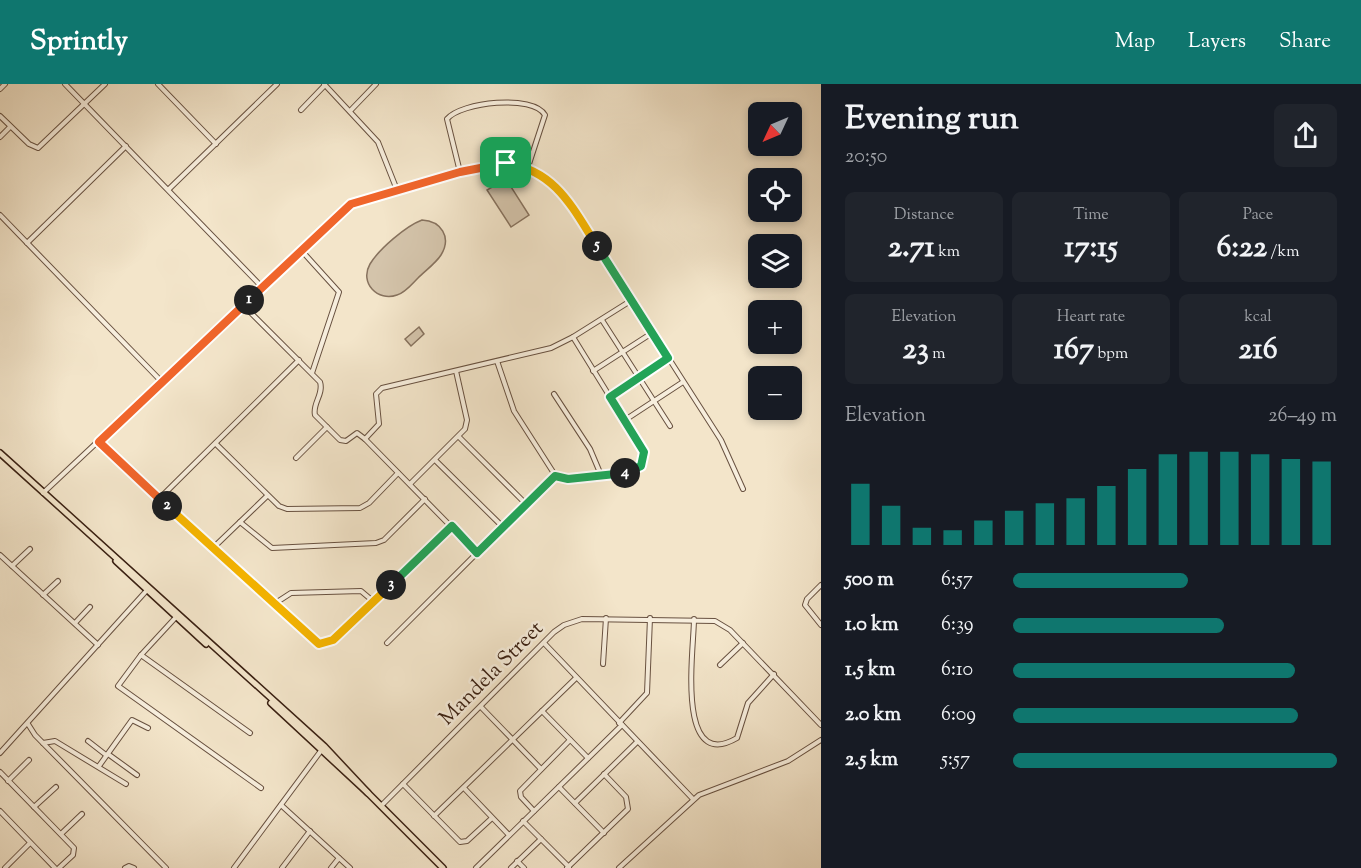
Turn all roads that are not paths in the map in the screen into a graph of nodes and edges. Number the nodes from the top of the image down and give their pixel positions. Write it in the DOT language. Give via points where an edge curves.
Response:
graph roads {
  1 [pos="5,84"];
  2 [pos="66,84"];
  3 [pos="105,84"];
  4 [pos="158,84"];
  5 [pos="277,84"];
  6 [pos="376,84"];
  7 [pos="325,85"];
  8 [pos="0,89"];
  9 [pos="85,104"];
  10 [pos="301,110"];
  11 [pos="351,110"];
  12 [pos="0,116"];
  13 [pos="10,127"];
  14 [pos="0,137"];
  15 [pos="216,144"];
  16 [pos="126,146"];
  17 [pos="528,167"];
  18 [pos="460,172"];
  19 [pos="169,189"];
  20 [pos="397,190"];
  21 [pos="0,215"];
  22 [pos="27,243"];
  23 [pos="301,250"];
  24 [pos="262,287"];
  25 [pos="632,300"];
  26 [pos="243,304"];
  27 [pos="602,320"];
  28 [pos="652,333"];
  29 [pos="573,337"];
  30 [pos="624,352"];
  31 [pos="668,358"];
  32 [pos="299,360"];
  33 [pos="497,361"];
  34 [pos="456,371"];
  35 [pos="593,371"];
  36 [pos="312,373"];
  37 [pos="640,377"];
  38 [pos="162,382"];
  39 [pos="683,382"];
  40 [pos="554,394"];
  41 [pos="610,397"];
  42 [pos="654,400"];
  43 [pos="625,420"];
  44 [pos="670,426"];
  45 [pos="327,427"];
  46 [pos="459,437"];
  47 [pos="365,439"];
  48 [pos="99,442"];
  49 [pos="216,444"];
  50 [pos="0,453"];
  51 [pos="296,458"];
  52 [pos="435,460"];
  53 [pos="398,473"];
  54 [pos="601,475"];
  55 [pos="555,476"];
  56 [pos="410,484"];
  57 [pos="743,489"];
  58 [pos="43,493"];
  59 [pos="267,496"];
  60 [pos="159,499"];
  61 [pos="424,499"];
  62 [pos="526,504"];
  63 [pos="240,522"];
  64 [pos="452,526"];
  65 [pos="503,527"];
  66 [pos="213,548"];
  67 [pos="30,549"];
  68 [pos="477,553"];
  69 [pos="0,555"];
  70 [pos="12,566"];
  71 [pos="58,581"];
  72 [pos="821,585"];
  73 [pos="149,588"];
  74 [pos="44,595"];
  75 [pos="374,602"];
  76 [pos="274,604"];
  77 [pos="90,607"];
  78 [pos="178,615"];
  79 [pos="606,618"];
  80 [pos="650,618"];
  81 [pos="694,619"];
  82 [pos="75,624"];
  83 [pos="821,625"];
  84 [pos="387,643"];
  85 [pos="544,643"];
  86 [pos="743,643"];
  87 [pos="98,645"];
  88 [pos="141,656"];
  89 [pos="603,664"];
  90 [pos="720,664"];
  91 [pos="774,674"];
  92 [pos="576,678"];
  93 [pos="481,707"];
  94 [pos="542,711"];
  95 [pos="28,724"];
  96 [pos="620,724"];
  97 [pos="821,725"];
  98 [pos="148,728"];
  99 [pos="250,733"];
  100 [pos="512,740"];
  101 [pos="570,740"];
  102 [pos="821,740"];
  103 [pos="88,741"];
  104 [pos="637,742"];
  105 [pos="42,743"];
  106 [pos="323,748"];
  107 [pos="0,753"];
  108 [pos="107,754"];
  109 [pos="588,758"];
  110 [pos="29,760"];
  111 [pos="99,766"];
  112 [pos="542,769"];
  113 [pos="0,772"];
  114 [pos="604,774"];
  115 [pos="136,775"];
  116 [pos="8,781"];
  117 [pos="126,784"];
  118 [pos="403,784"];
  119 [pos="56,786"];
  120 [pos="559,787"];
  121 [pos="261,788"];
  122 [pos="464,788"];
  123 [pos="693,799"];
  124 [pos="575,803"];
  125 [pos="281,806"];
  126 [pos="381,806"];
  127 [pos="34,807"];
  128 [pos="534,810"];
  129 [pos="1,814"];
  130 [pos="82,814"];
  131 [pos="434,816"];
  132 [pos="492,818"];
  133 [pos="523,821"];
  134 [pos="310,831"];
  135 [pos="604,833"];
  136 [pos="61,834"];
  137 [pos="508,835"];
  138 [pos="541,839"];
  139 [pos="30,843"];
  140 [pos="339,858"];
  141 [pos="518,861"];
  142 [pos="568,867"];
  143 [pos="5,868"];
  144 [pos="57,868"];
  145 [pos="125,868"];
  146 [pos="134,868"];
  147 [pos="166,868"];
  148 [pos="234,868"];
  149 [pos="282,868"];
  150 [pos="331,868"];
  151 [pos="350,868"];
  152 [pos="442,868"];
  153 [pos="476,868"];
  154 [pos="511,868"];
  155 [pos="524,868"];
  156 [pos="619,868"];
  1 -- 8 [label="street"];
  2 -- 9 [label="street"];
  3 -- 9 [label="street"];
  4 -- 15 [label="street"];
  5 -- 15 [label="street"];
  6 -- 11 [label="street"];
  7 -- 10 [label="street"];
  7 -- 11 [label="street"];
  9 -- 13 [label="street" via="38,148"];
  9 -- 16 [label="street"];
  11 -- 20 [label="street" via="378,142"];
  12 -- 13 [label="street"];
  13 -- 14 [label="street"];
  15 -- 19 [label="street"];
  16 -- 19 [label="street"];
  16 -- 22 [label="street"];
  17 -- 18 [label="street" via="506,163"];
  17 -- 18 [label="street" via="545,115 539,107 506,102 454,112 447,119"];
  17 -- 25 [label="street" via="563,195"];
  18 -- 20 [label="street"];
  19 -- 24 [label="street"];
  20 -- 23 [label="street" via="351,204"];
  21 -- 22 [label="street"];
  22 -- 38 [label="street"];
  23 -- 24 [label="street"];
  23 -- 36 [label="street" via="339,292"];
  24 -- 26 [label="street"];
  25 -- 27 [label="street"];
  25 -- 28 [label="street"];
  26 -- 32 [label="street"];
  26 -- 38 [label="street"];
  27 -- 29 [label="street"];
  27 -- 30 [label="street"];
  28 -- 30 [label="street"];
  28 -- 31 [label="street"];
  29 -- 33 [label="street" via="550,348"];
  29 -- 35 [label="street"];
  30 -- 35 [label="street"];
  30 -- 37 [label="street"];
  31 -- 37 [label="street"];
  31 -- 39 [label="street"];
  32 -- 36 [label="street"];
  32 -- 49 [label="street"];
  33 -- 34 [label="street"];
  33 -- 55 [label="street" via="514,411"];
  34 -- 46 [label="street" via="467,420"];
  34 -- 47 [label="street" via="378,390 379,424"];
  35 -- 41 [label="street"];
  36 -- 45 [label="street" via="322,385 313,413"];
  37 -- 41 [label="street"];
  37 -- 42 [label="street"];
  38 -- 48 [label="street"];
  39 -- 42 [label="street"];
  39 -- 57 [label="street" via="721,440"];
  40 -- 54 [label="street" via="590,449"];
  41 -- 43 [label="street"];
  42 -- 43 [label="street"];
  42 -- 44 [label="street"];
  43 -- 54 [label="street" via="645,460 630,472"];
  45 -- 47 [label="street" via="340,441 357,433"];
  45 -- 51 [label="street"];
  46 -- 52 [label="street"];
  46 -- 62 [label="street"];
  47 -- 53 [label="street"];
  48 -- 58 [label="street"];
  48 -- 60 [label="street"];
  49 -- 59 [label="street"];
  49 -- 60 [label="street"];
  50 -- 58 [label="main road"];
  52 -- 56 [label="street"];
  52 -- 65 [label="street"];
  53 -- 56 [label="street"];
  53 -- 59 [label="street" via="360,508 287,509"];
  54 -- 55 [label="street" via="568,479"];
  55 -- 62 [label="street"];
  56 -- 61 [label="street"];
  58 -- 73 [label="main road"];
  59 -- 63 [label="street"];
  60 -- 66 [label="street"];
  61 -- 63 [label="street" via="384,540 376,543 272,548"];
  61 -- 64 [label="street"];
  62 -- 65 [label="street"];
  63 -- 66 [label="street"];
  64 -- 68 [label="street"];
  64 -- 75 [label="street"];
  65 -- 68 [label="street"];
  66 -- 76 [label="street"];
  67 -- 70 [label="street"];
  68 -- 84 [label="street"];
  69 -- 70 [label="street"];
  70 -- 74 [label="street"];
  71 -- 74 [label="street"];
  72 -- 83 [label="street" via="807,599 805,607"];
  73 -- 78 [label="main road"];
  73 -- 87 [label="street"];
  74 -- 82 [label="street"];
  75 -- 76 [label="street" via="361,591 291,593"];
  75 -- 76 [label="street" via="324,644 314,642"];
  77 -- 82 [label="street"];
  78 -- 88 [label="street"];
  78 -- 106 [label="main road"];
  79 -- 80 [label="street, Mandela Street"];
  79 -- 85 [label="street, Mandela Street" via="570,622"];
  79 -- 89 [label="street"];
  80 -- 81 [label="street, Mandela Street"];
  80 -- 96 [label="street" via="647,693"];
  81 -- 86 [label="street, Mandela Street" via="721,623"];
  81 -- 91 [label="street" via="693,717 703,739 722,742 739,736 748,703"];
  82 -- 87 [label="street"];
  85 -- 92 [label="street"];
  85 -- 93 [label="street, Mandela Street"];
  86 -- 90 [label="street"];
  86 -- 91 [label="street, Mandela Street"];
  87 -- 95 [label="street"];
  88 -- 99 [label="street"];
  88 -- 121 [label="street" via="118,683 120,689"];
  91 -- 97 [label="street, Mandela Street"];
  92 -- 94 [label="street"];
  92 -- 96 [label="street"];
  93 -- 100 [label="street"];
  93 -- 118 [label="street, Mandela Street"];
  94 -- 100 [label="street"];
  94 -- 101 [label="street"];
  95 -- 105 [label="street"];
  95 -- 107 [label="street"];
  96 -- 104 [label="street"];
  96 -- 109 [label="street"];
  98 -- 108 [label="street" via="132,720"];
  100 -- 112 [label="street"];
  100 -- 122 [label="street"];
  101 -- 109 [label="street"];
  101 -- 112 [label="street"];
  102 -- 123 [label="street" via="788,761"];
  103 -- 108 [label="street"];
  104 -- 114 [label="street"];
  104 -- 123 [label="street"];
  105 -- 111 [label="street" via="55,741 94,768"];
  105 -- 147 [label="street"];
  106 -- 125 [label="street"];
  106 -- 126 [label="main road"];
  108 -- 111 [label="street"];
  108 -- 115 [label="street"];
  109 -- 120 [label="street"];
  110 -- 116 [label="street"];
  111 -- 117 [label="street"];
  112 -- 128 [label="street" via="519,793"];
  113 -- 116 [label="street"];
  114 -- 124 [label="street"];
  114 -- 135 [label="street" via="629,804 623,817"];
  116 -- 127 [label="street"];
  118 -- 126 [label="street, Mandela Street"];
  118 -- 131 [label="street"];
  119 -- 127 [label="street"];
  120 -- 124 [label="street"];
  120 -- 128 [label="street"];
  122 -- 131 [label="street"];
  122 -- 132 [label="street"];
  123 -- 156 [label="street"];
  124 -- 135 [label="street"];
  125 -- 134 [label="street"];
  125 -- 148 [label="street"];
  126 -- 152 [label="main road"];
  127 -- 136 [label="street"];
  128 -- 133 [label="street"];
  129 -- 139 [label="street"];
  130 -- 136 [label="street"];
  131 -- 132 [label="street" via="462,842"];
  132 -- 137 [label="street"];
  133 -- 137 [label="street"];
  133 -- 138 [label="street"];
  134 -- 140 [label="street"];
  134 -- 149 [label="street"];
  135 -- 142 [label="street"];
  136 -- 144 [label="street" via="75,850"];
  137 -- 153 [label="street"];
  138 -- 141 [label="street"];
  138 -- 142 [label="street"];
  139 -- 143 [label="street"];
  139 -- 144 [label="street"];
  140 -- 150 [label="street"];
  140 -- 151 [label="street"];
  141 -- 154 [label="street"];
  141 -- 155 [label="street"];
  145 -- 146 [label="street"];
}
